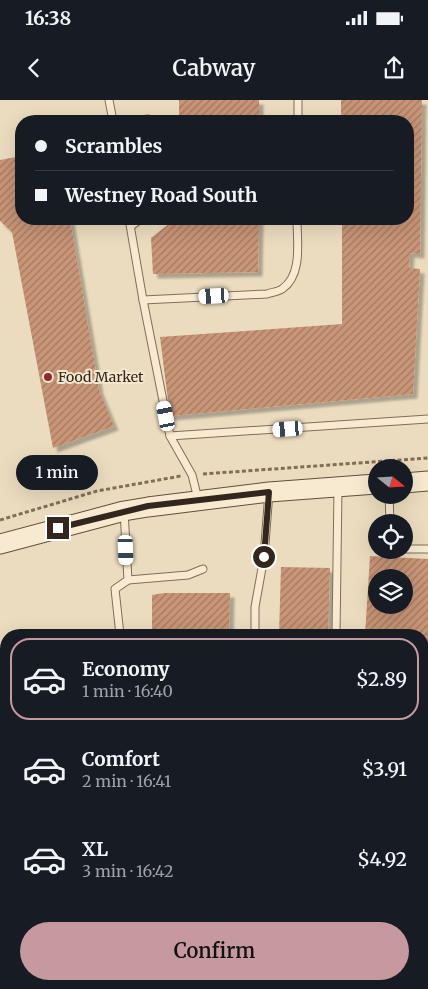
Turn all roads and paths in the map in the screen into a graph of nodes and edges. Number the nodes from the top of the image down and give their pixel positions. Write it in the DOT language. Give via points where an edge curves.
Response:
graph roads {
  1 [pos="109,100"];
  2 [pos="298,100"];
  3 [pos="112,115"];
  4 [pos="298,115"];
  5 [pos="130,225"];
  6 [pos="297,225"];
  7 [pos="143,300"];
  8 [pos="428,419"];
  9 [pos="170,436"];
  10 [pos="428,458"];
  11 [pos="192,475"];
  12 [pos="428,481"];
  13 [pos="413,482"];
  14 [pos="368,485"];
  15 [pos="338,487"];
  16 [pos="269,492"];
  17 [pos="198,499"];
  18 [pos="124,511"];
  19 [pos="0,520"];
  20 [pos="0,544"];
  21 [pos="413,549"];
  22 [pos="428,549"];
  23 [pos="203,569"];
  24 [pos="128,580"];
  25 [pos="119,629"];
  26 [pos="255,629"];
  27 [pos="336,629"];
  1 -- 3 [label="lane"];
  2 -- 4 [label="lane"];
  5 -- 7 [label="lane"];
  6 -- 7 [label="lane" via="295,272 281,290 267,294"];
  7 -- 9 [label="lane"];
  8 -- 9 [label="lane"];
  9 -- 11 [label="lane"];
  10 -- 11 [label="path"];
  11 -- 17 [label="lane"];
  11 -- 19 [label="path" via="97,491"];
  12 -- 13 [label="main road"];
  14 -- 15 [label="main road"];
  15 -- 16 [label="main road"];
  15 -- 27 [label="lane"];
  16 -- 17 [label="main road"];
  16 -- 26 [label="lane"];
  17 -- 18 [label="main road"];
  18 -- 20 [label="main road"];
  18 -- 24 [label="lane"];
  21 -- 22 [label="lane"];
  23 -- 24 [label="lane" via="188,575"];
  24 -- 25 [label="lane" via="115,589"];
}
